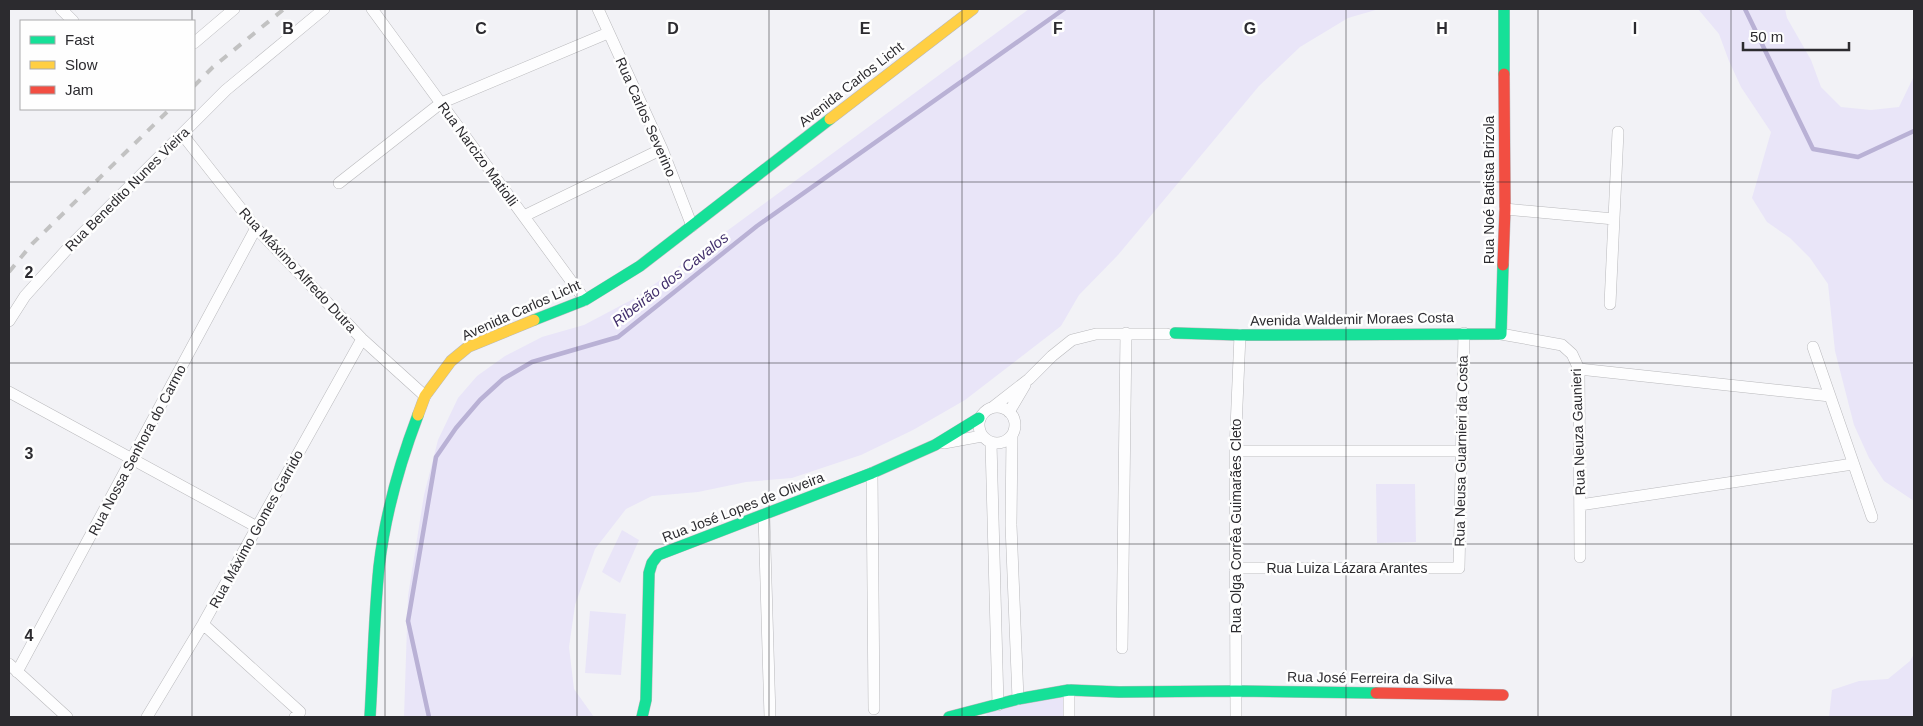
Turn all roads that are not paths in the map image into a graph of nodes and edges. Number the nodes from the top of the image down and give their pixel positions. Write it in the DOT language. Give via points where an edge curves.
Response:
graph roads {
  1 [pos="61,9"];
  2 [pos="234,9"];
  3 [pos="324,9"];
  4 [pos="372,9"];
  5 [pos="598,9"];
  6 [pos="973,9"];
  7 [pos="1504,9"];
  8 [pos="72,20"];
  9 [pos="608,33"];
  10 [pos="195,42"];
  11 [pos="441,103"];
  12 [pos="1618,132"];
  13 [pos="182,134"];
  14 [pos="662,150"];
  15 [pos="339,183"];
  16 [pos="1505,209"];
  17 [pos="524,216"];
  18 [pos="1614,219"];
  19 [pos="692,226"];
  20 [pos="256,228"];
  21 [pos="585,300"];
  22 [pos="1610,304"];
  23 [pos="9,321"];
  24 [pos="1126,333"];
  25 [pos="1464,333"];
  26 [pos="1501,334"];
  27 [pos="1240,336"];
  28 [pos="362,339"];
  29 [pos="1813,347"];
  30 [pos="1579,369"];
  31 [pos="1029,379"];
  32 [pos="9,392"];
  33 [pos="425,396"];
  34 [pos="1830,396"];
  35 [pos="993,407"];
  36 [pos="1010,412"];
  37 [pos="979,418"];
  38 [pos="1012,435"];
  39 [pos="986,439"];
  40 [pos="935,445"];
  41 [pos="1235,451"];
  42 [pos="1462,451"];
  43 [pos="133,458"];
  44 [pos="1853,464"];
  45 [pos="872,472"];
  46 [pos="1580,505"];
  47 [pos="764,515"];
  48 [pos="1872,517"];
  49 [pos="257,527"];
  50 [pos="1580,557"];
  51 [pos="1235,568"];
  52 [pos="1459,568"];
  53 [pos="203,624"];
  54 [pos="1122,648"];
  55 [pos="13,668"];
  56 [pos="1069,690"];
  57 [pos="1236,691"];
  58 [pos="1503,695"];
  59 [pos="1018,699"];
  60 [pos="998,705"];
  61 [pos="874,709"];
  62 [pos="986,713"];
  63 [pos="298,715"];
  64 [pos="67,717"];
  65 [pos="147,717"];
  66 [pos="370,717"];
  67 [pos="642,717"];
  68 [pos="770,717"];
  69 [pos="949,717"];
  70 [pos="1069,717"];
  71 [pos="1236,717"];
  1 -- 8 [label="street"];
  2 -- 10 [label="street"];
  3 -- 13 [label="street, Rua Benedito Nunes Vieira" via="226,90"];
  4 -- 11 [label="street, Rua Narcizo Matiolli"];
  5 -- 9 [label="street, Rua Carlos Severino"];
  6 -- 19 [label="street, Avenida Carlos Licht"];
  7 -- 16 [label="street, Rua Noé Batista Brizola"];
  9 -- 11 [label="street"];
  9 -- 14 [label="street, Rua Carlos Severino"];
  11 -- 15 [label="street"];
  11 -- 17 [label="street, Rua Narcizo Matiolli"];
  12 -- 18 [label="street"];
  13 -- 20 [label="street, Rua Máximo Alfredo Dutra"];
  13 -- 23 [label="street, Rua Benedito Nunes Vieira" via="69,247 26,296"];
  14 -- 17 [label="street"];
  14 -- 19 [label="street, Rua Carlos Severino"];
  16 -- 18 [label="street"];
  16 -- 26 [label="street, Rua Noé Batista Brizola"];
  17 -- 21 [label="street, Rua Narcizo Matiolli"];
  18 -- 22 [label="street"];
  19 -- 21 [label="street, Avenida Carlos Licht" via="640,266"];
  20 -- 28 [label="street, Rua Máximo Alfredo Dutra"];
  20 -- 43 [label="street, Rua Nossa Senhora do Carmo"];
  21 -- 33 [label="street, Avenida Carlos Licht" via="468,347 451,361"];
  24 -- 27 [label="street, Avenida Waldemir Moraes Costa"];
  24 -- 31 [label="street" via="1096,334 1072,340"];
  24 -- 54 [label="street"];
  25 -- 26 [label="street"];
  25 -- 27 [label="street, Avenida Waldemir Moraes Costa"];
  25 -- 42 [label="street, Rua Neusa Guarnieri da Costa"];
  26 -- 30 [label="street, Rua Neuza Gaunieri" via="1562,345 1572,354"];
  27 -- 41 [label="street, Rua Olga Corrêa Guimarães Cleto"];
  28 -- 33 [label="street, Rua Máximo Alfredo Dutra"];
  28 -- 49 [label="street, Rua Máximo Gomes Garrido"];
  29 -- 34 [label="street"];
  30 -- 34 [label="street"];
  30 -- 46 [label="street, Rua Neuza Gaunieri"];
  31 -- 35 [label="street"];
  31 -- 36 [label="street"];
  32 -- 43 [label="street"];
  33 -- 66 [label="street, Avenida Carlos Licht" via="391,498 379,567"];
  34 -- 44 [label="street"];
  35 -- 36 [label="street"];
  35 -- 37 [label="street"];
  36 -- 38 [label="street" via="1015,423"];
  37 -- 39 [label="street" via="979,430"];
  37 -- 40 [label="street, Rua José Lopes de Oliveira"];
  38 -- 39 [label="street" via="1003,442"];
  38 -- 59 [label="street" via="1011,525"];
  39 -- 40 [label="street, Rua José Lopes de Oliveira"];
  39 -- 60 [label="street"];
  40 -- 45 [label="street, Rua José Lopes de Oliveira"];
  41 -- 42 [label="street"];
  41 -- 51 [label="street, Rua Olga Corrêa Guimarães Cleto"];
  42 -- 52 [label="street, Rua Neusa Guarnieri da Costa"];
  43 -- 49 [label="street"];
  43 -- 55 [label="street, Rua Nossa Senhora do Carmo"];
  44 -- 46 [label="street"];
  44 -- 48 [label="street"];
  45 -- 47 [label="street, Rua José Lopes de Oliveira"];
  45 -- 61 [label="street"];
  46 -- 50 [label="street, Rua Neuza Gaunieri"];
  47 -- 67 [label="street, Rua José Lopes de Oliveira" via="658,555 652,564 649,572 646,700"];
  47 -- 68 [label="street"];
  49 -- 53 [label="street, Rua Máximo Gomes Garrido"];
  51 -- 52 [label="street, Rua Luiza Lázara Arantes"];
  51 -- 57 [label="street, Rua Olga Corrêa Guimarães Cleto"];
  53 -- 63 [label="street"];
  53 -- 65 [label="street, Rua Máximo Gomes Garrido"];
  55 -- 64 [label="street"];
  56 -- 57 [label="street, Rua José Ferreira da Silva"];
  56 -- 59 [label="street, Rua José Ferreira da Silva"];
  56 -- 70 [label="street"];
  57 -- 58 [label="street, Rua José Ferreira da Silva"];
  57 -- 71 [label="street, Rua Olga Corrêa Guimarães Cleto"];
  59 -- 60 [label="street, Rua José Ferreira da Silva"];
  60 -- 62 [label="street, Rua José Ferreira da Silva"];
  62 -- 69 [label="street, Rua José Ferreira da Silva"];
}
